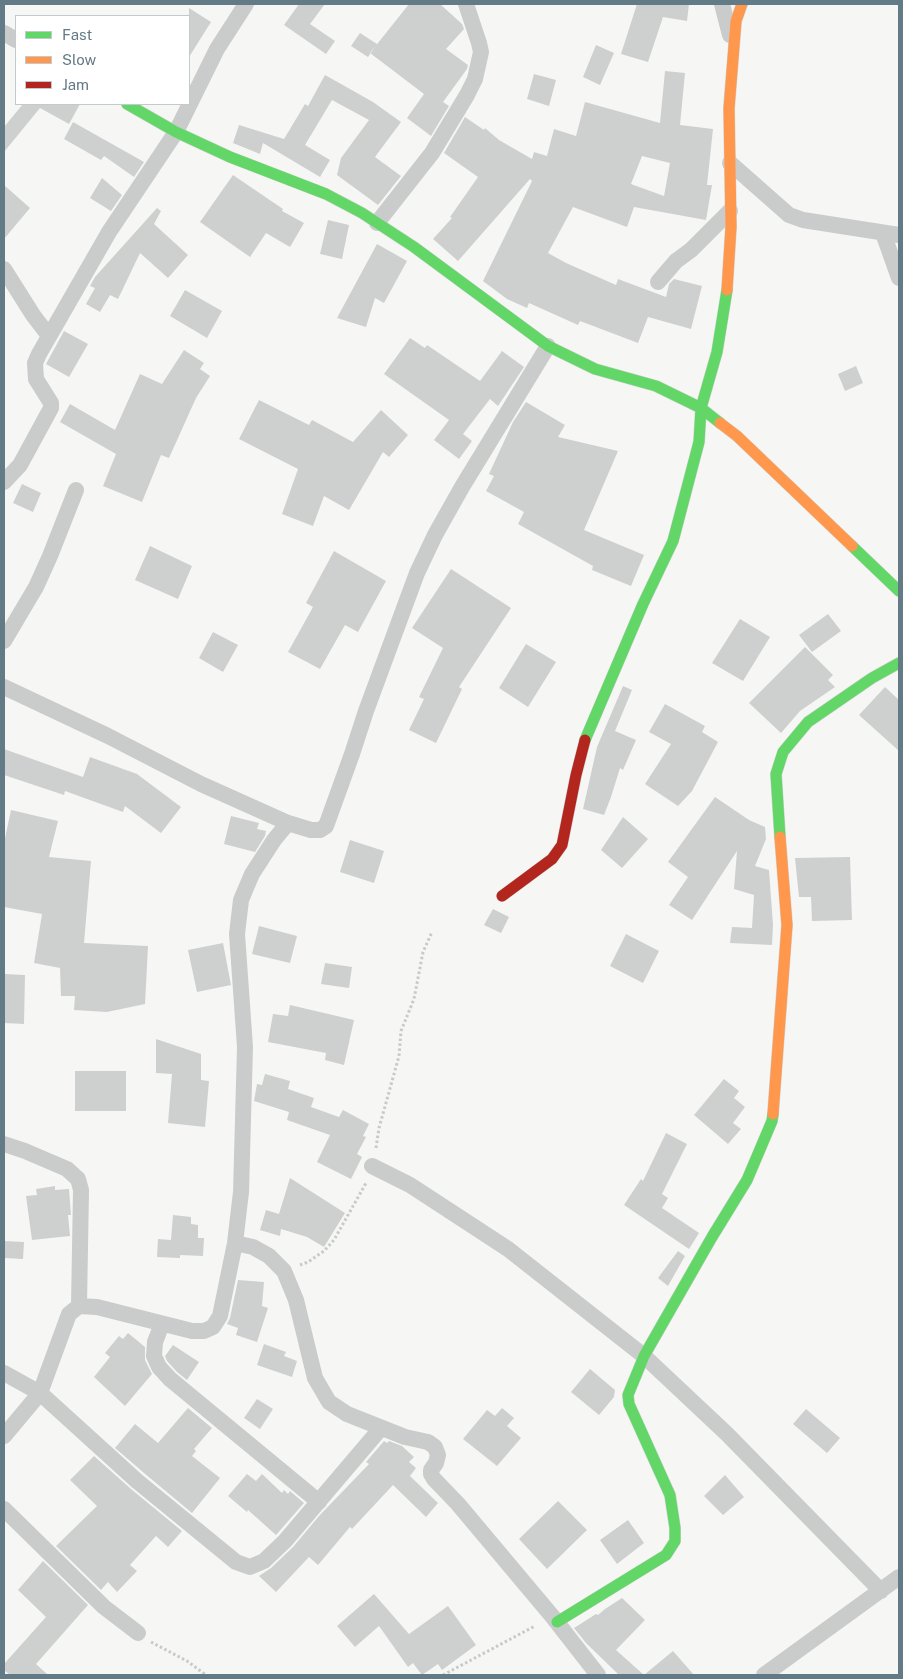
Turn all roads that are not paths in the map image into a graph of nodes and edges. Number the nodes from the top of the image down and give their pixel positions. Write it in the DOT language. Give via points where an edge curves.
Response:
graph roads {
  1 [pos="246,4"];
  2 [pos="466,4"];
  3 [pos="722,4"];
  4 [pos="742,4"];
  5 [pos="4,33"];
  6 [pos="15,39"];
  7 [pos="733,45"];
  8 [pos="190,104"];
  9 [pos="129,105"];
  10 [pos="189,105"];
  11 [pos="176,132"];
  12 [pos="730,163"];
  13 [pos="730,211"];
  14 [pos="377,222"];
  15 [pos="882,232"];
  16 [pos="899,235"];
  17 [pos="4,269"];
  18 [pos="899,278"];
  19 [pos="658,282"];
  20 [pos="48,336"];
  21 [pos="548,346"];
  22 [pos="702,408"];
  23 [pos="4,482"];
  24 [pos="76,490"];
  25 [pos="899,591"];
  26 [pos="4,642"];
  27 [pos="899,663"];
  28 [pos="5,685"];
  29 [pos="288,823"];
  30 [pos="502,896"];
  31 [pos="4,1144"];
  32 [pos="372,1166"];
  33 [pos="235,1244"];
  34 [pos="79,1306"];
  35 [pos="162,1324"];
  36 [pos="644,1356"];
  37 [pos="4,1372"];
  38 [pos="40,1393"];
  39 [pos="381,1428"];
  40 [pos="4,1436"];
  41 [pos="319,1502"];
  42 [pos="4,1509"];
  43 [pos="899,1577"];
  44 [pos="881,1591"];
  45 [pos="554,1619"];
  46 [pos="138,1633"];
  47 [pos="598,1675"];
  48 [pos="764,1675"];
  1 -- 8 [label="street" via="217,49"];
  2 -- 14 [label="street" via="480,43 475,79 432,153"];
  3 -- 7 [label="street"];
  4 -- 7 [label="street"];
  5 -- 6 [label="street"];
  7 -- 12 [label="street"];
  9 -- 11 [label="street"];
  10 -- 11 [label="street"];
  11 -- 14 [label="street" via="326,194"];
  11 -- 20 [label="street" via="109,232"];
  12 -- 13 [label="street"];
  12 -- 15 [label="street" via="789,215"];
  13 -- 19 [label="street"];
  13 -- 22 [label="street" via="729,280 717,352"];
  14 -- 21 [label="street"];
  15 -- 16 [label="street"];
  15 -- 18 [label="street"];
  17 -- 20 [label="street"];
  20 -- 23 [label="street" via="35,370 36,379 51,403 50,412 20,465"];
  21 -- 22 [label="street" via="595,370 656,386"];
  21 -- 29 [label="street" via="462,487 417,573 326,826 311,830"];
  22 -- 25 [label="street" via="737,436"];
  22 -- 30 [label="street" via="698,442 673,541 584,743 562,845 552,859"];
  24 -- 26 [label="street" via="36,587"];
  27 -- 36 [label="street" via="808,722 779,761 776,790 787,925 772,1121 747,1180"];
  28 -- 29 [label="street" via="201,784"];
  29 -- 33 [label="street" via="252,874 241,900 237,934 245,1047 241,1192"];
  31 -- 34 [label="street" via="67,1169 78,1179 81,1190"];
  32 -- 36 [label="street" via="410,1186 508,1249"];
  33 -- 35 [label="street" via="220,1316 213,1327 192,1331"];
  33 -- 39 [label="street" via="253,1247 269,1256 284,1272 296,1300 315,1378 329,1402 346,1414"];
  34 -- 35 [label="street" via="96,1307"];
  34 -- 38 [label="street" via="69,1314"];
  35 -- 41 [label="street" via="154,1356 159,1367"];
  36 -- 44 [label="street" via="728,1434"];
  36 -- 45 [label="street" via="628,1395 629,1404 670,1494 675,1541 666,1555"];
  37 -- 38 [label="street"];
  38 -- 40 [label="street"];
  38 -- 41 [label="street" via="137,1480 236,1562 250,1567 264,1561"];
  39 -- 41 [label="street"];
  39 -- 45 [label="street" via="428,1442 436,1448 438,1455 431,1470 434,1479"];
  42 -- 46 [label="street" via="104,1607"];
  43 -- 44 [label="street"];
  44 -- 48 [label="street"];
  45 -- 47 [label="street"];
}
